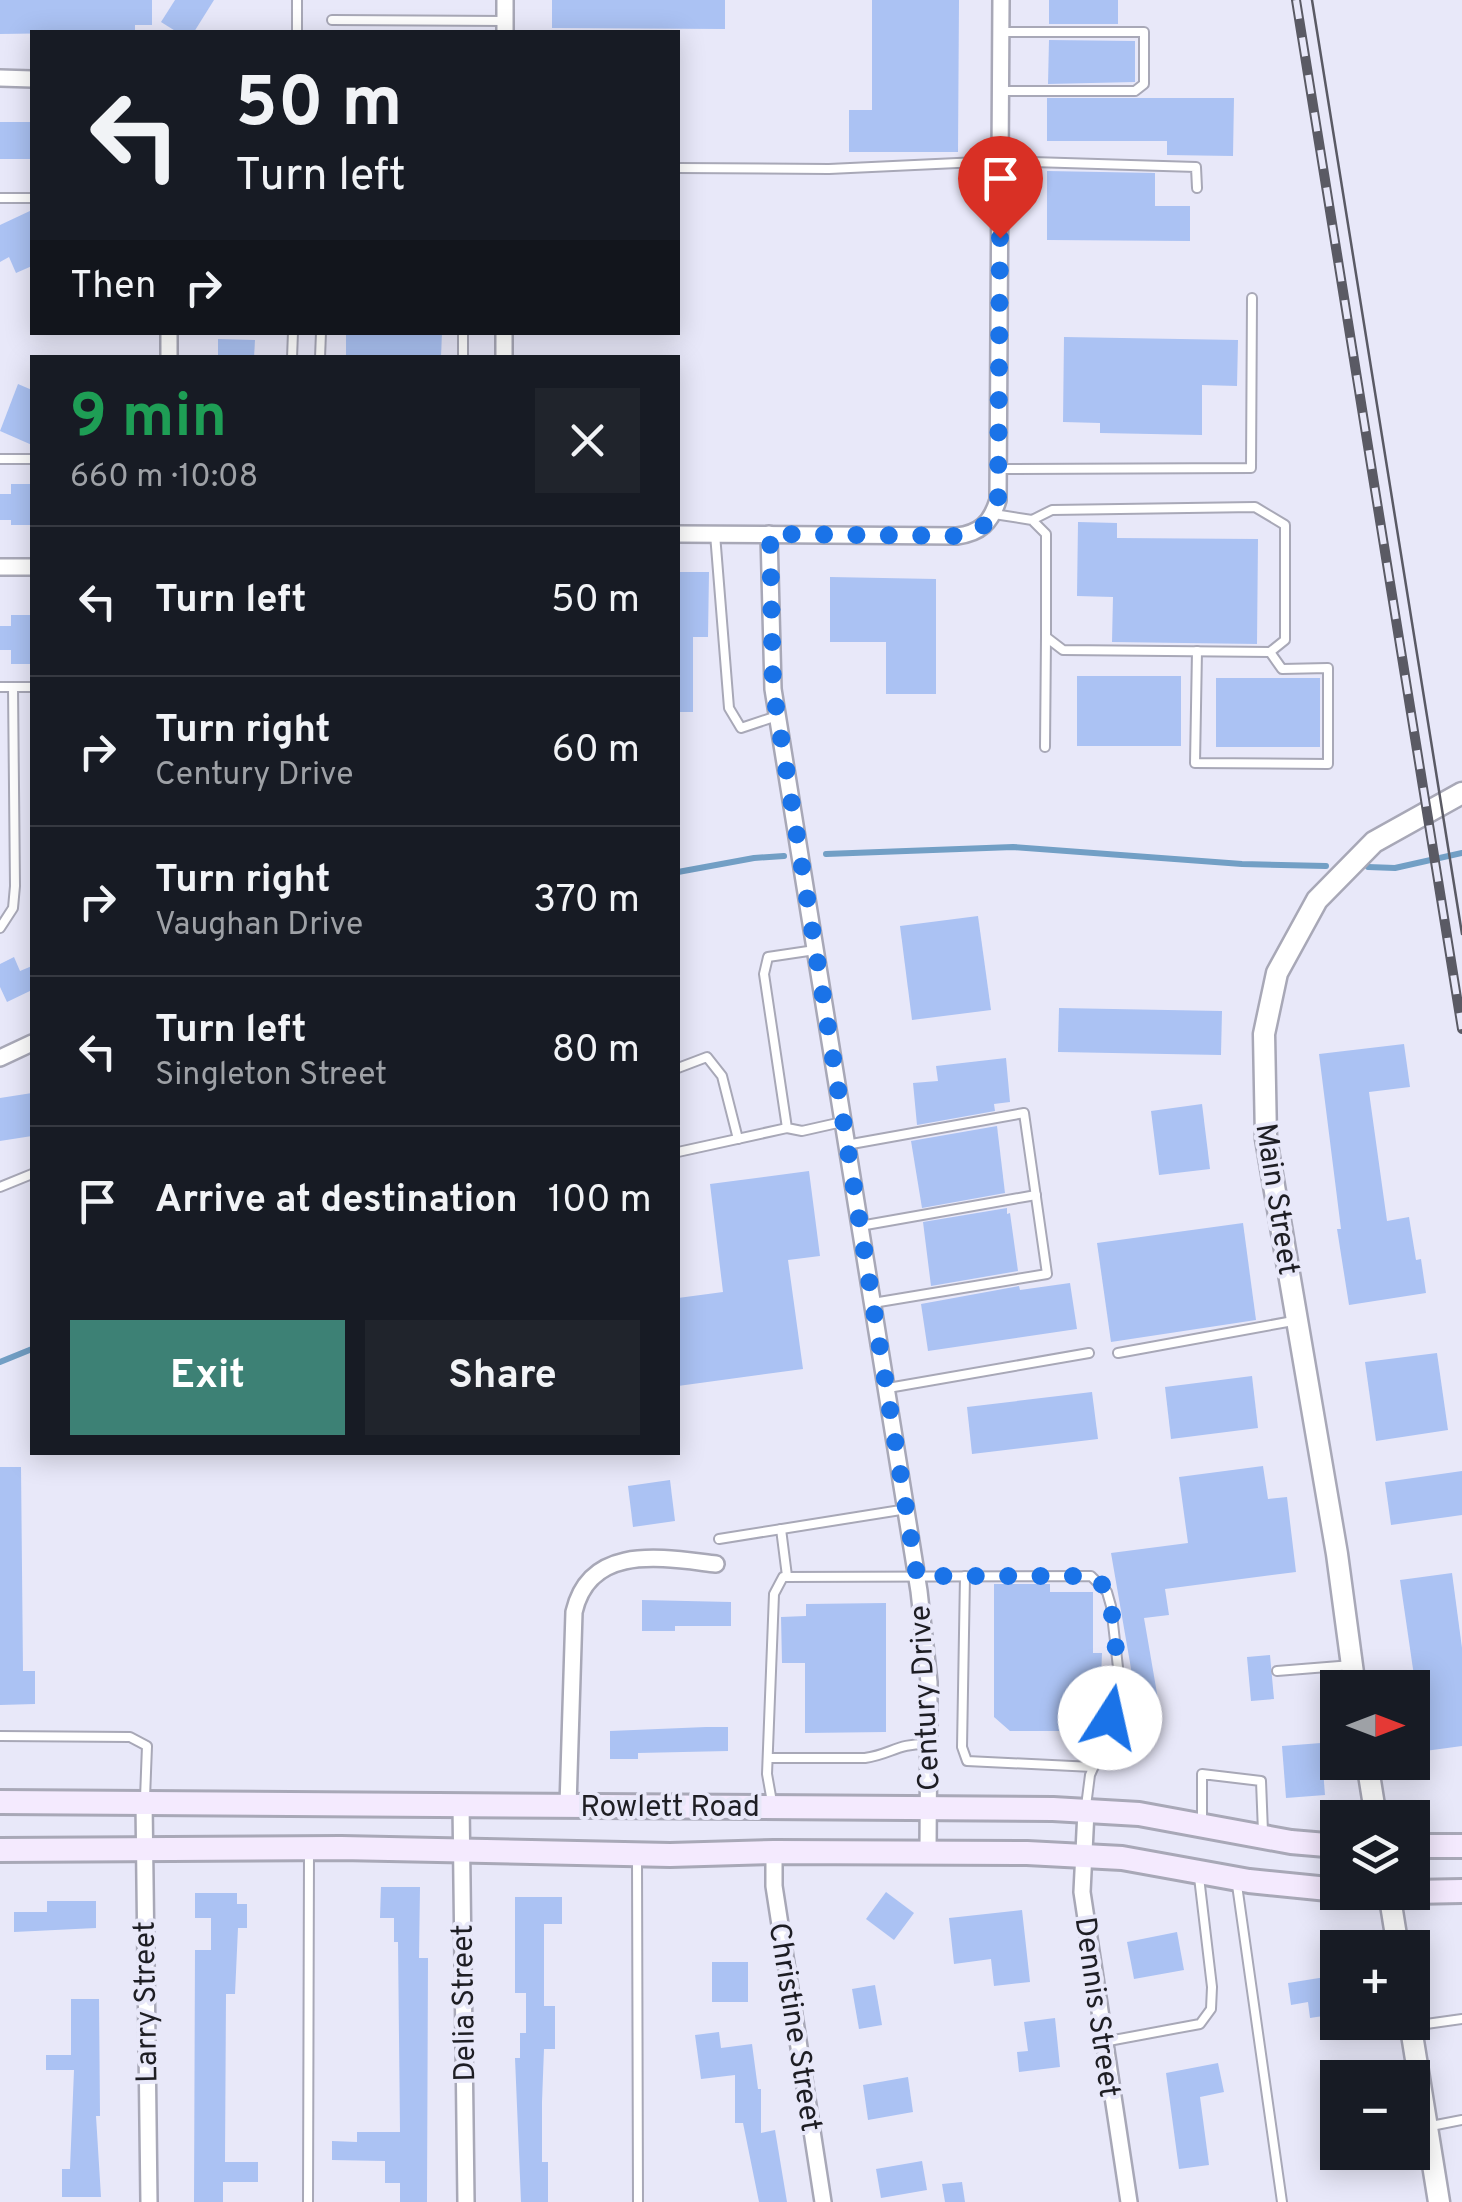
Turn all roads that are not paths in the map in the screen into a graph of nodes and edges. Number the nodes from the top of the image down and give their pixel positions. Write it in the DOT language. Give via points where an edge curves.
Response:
graph roads {
  1 [pos="297,0"];
  2 [pos="505,0"];
  3 [pos="1001,0"];
  4 [pos="332,20"];
  5 [pos="462,21"];
  6 [pos="505,27"];
  7 [pos="297,30"];
  8 [pos="462,30"];
  9 [pos="1001,32"];
  10 [pos="0,78"];
  11 [pos="30,79"];
  12 [pos="1000,90"];
  13 [pos="1000,161"];
  14 [pos="680,168"];
  15 [pos="1196,188"];
  16 [pos="0,198"];
  17 [pos="30,198"];
  18 [pos="1252,298"];
  19 [pos="0,459"];
  20 [pos="30,460"];
  21 [pos="998,469"];
  22 [pos="996,507"];
  23 [pos="1032,520"];
  24 [pos="680,534"];
  25 [pos="715,534"];
  26 [pos="770,534"];
  27 [pos="0,567"];
  28 [pos="30,567"];
  29 [pos="1046,637"];
  30 [pos="1197,651"];
  31 [pos="1270,652"];
  32 [pos="0,687"];
  33 [pos="13,687"];
  34 [pos="30,687"];
  35 [pos="777,716"];
  36 [pos="1045,747"];
  37 [pos="1462,793"];
  38 [pos="0,928"];
  39 [pos="815,950"];
  40 [pos="30,1044"];
  41 [pos="0,1058"];
  42 [pos="680,1067"];
  43 [pos="842,1122"];
  44 [pos="787,1128"];
  45 [pos="738,1139"];
  46 [pos="846,1146"];
  47 [pos="680,1152"];
  48 [pos="30,1175"];
  49 [pos="0,1186"];
  50 [pos="1036,1195"];
  51 [pos="860,1226"];
  52 [pos="873,1304"];
  53 [pos="1298,1321"];
  54 [pos="1118,1353"];
  55 [pos="1089,1354"];
  56 [pos="888,1388"];
  57 [pos="908,1509"];
  58 [pos="781,1529"];
  59 [pos="718,1539"];
  60 [pos="716,1564"];
  61 [pos="787,1576"];
  62 [pos="917,1576"];
  63 [pos="965,1576"];
  64 [pos="1352,1665"];
  65 [pos="1277,1670"];
  66 [pos="1353,1670"];
  67 [pos="0,1736"];
  68 [pos="929,1744"];
  69 [pos="768,1758"];
  70 [pos="1093,1767"];
  71 [pos="0,1802"];
  72 [pos="144,1802"];
  73 [pos="461,1804"];
  74 [pos="568,1806"];
  75 [pos="773,1806"];
  76 [pos="928,1808"];
  77 [pos="1086,1811"];
  78 [pos="1202,1826"];
  79 [pos="1263,1837"];
  80 [pos="1320,1844"];
  81 [pos="1430,1846"];
  82 [pos="1462,1846"];
  83 [pos="308,1848"];
  84 [pos="0,1850"];
  85 [pos="143,1850"];
  86 [pos="461,1850"];
  87 [pos="774,1852"];
  88 [pos="928,1853"];
  89 [pos="637,1854"];
  90 [pos="1083,1856"];
  91 [pos="1198,1871"];
  92 [pos="1236,1878"];
  93 [pos="1320,1888"];
  94 [pos="1462,1890"];
  95 [pos="1430,1891"];
  96 [pos="1462,2019"];
  97 [pos="1430,2022"];
  98 [pos="1103,2042"];
  99 [pos="1462,2120"];
  100 [pos="1430,2126"];
  101 [pos="1430,2152"];
  102 [pos="148,2202"];
  103 [pos="308,2202"];
  104 [pos="466,2202"];
  105 [pos="638,2202"];
  106 [pos="822,2202"];
  107 [pos="1129,2202"];
  108 [pos="1282,2202"];
  109 [pos="1438,2202"];
  1 -- 7 [label="lane"];
  2 -- 6 [label="street"];
  3 -- 9 [label="street"];
  4 -- 5 [label="lane"];
  5 -- 6 [label="lane"];
  5 -- 8 [label="lane"];
  9 -- 12 [label="street"];
  9 -- 12 [label="lane" via="1144,32 1144,84 1135,90"];
  10 -- 11 [label="street"];
  12 -- 13 [label="street"];
  13 -- 14 [label="lane"];
  13 -- 15 [label="lane" via="1196,167"];
  13 -- 21 [label="street"];
  16 -- 17 [label="lane"];
  18 -- 21 [label="lane" via="1251,468"];
  19 -- 20 [label="lane"];
  21 -- 22 [label="street"];
  22 -- 23 [label="lane"];
  22 -- 26 [label="street" via="986,526 957,536"];
  23 -- 29 [label="lane" via="1046,534"];
  23 -- 31 [label="lane" via="1052,510 1255,508 1285,526 1285,640"];
  24 -- 25 [label="street"];
  25 -- 26 [label="street"];
  25 -- 35 [label="lane" via="729,708 741,728"];
  26 -- 35 [label="street, Century Drive"];
  27 -- 28 [label="street"];
  29 -- 30 [label="lane" via="1062,650"];
  29 -- 36 [label="lane"];
  30 -- 31 [label="lane"];
  30 -- 31 [label="lane" via="1195,764 1328,764 1328,668 1282,669"];
  32 -- 33 [label="lane"];
  33 -- 34 [label="lane"];
  33 -- 38 [label="lane" via="16,886 13,908"];
  35 -- 39 [label="street, Century Drive"];
  37 -- 53 [label="street, Main Street" via="1354,860 1317,900 1277,973 1264,1034 1265,1119"];
  39 -- 43 [label="street, Century Drive"];
  39 -- 44 [label="lane" via="768,957 764,974"];
  40 -- 41 [label="street"];
  42 -- 45 [label="lane" via="707,1057 722,1076"];
  43 -- 44 [label="lane"];
  43 -- 46 [label="street, Century Drive"];
  44 -- 45 [label="lane"];
  45 -- 47 [label="lane"];
  46 -- 50 [label="lane" via="1024,1113"];
  46 -- 51 [label="street, Century Drive"];
  48 -- 49 [label="lane"];
  50 -- 51 [label="lane"];
  50 -- 52 [label="lane" via="1048,1274"];
  51 -- 52 [label="street, Century Drive"];
  52 -- 56 [label="street, Century Drive"];
  53 -- 54 [label="lane"];
  53 -- 64 [label="street, Main Street"];
  55 -- 56 [label="lane"];
  56 -- 57 [label="street, Century Drive"];
  57 -- 58 [label="lane"];
  57 -- 62 [label="street, Century Drive"];
  58 -- 59 [label="lane"];
  58 -- 61 [label="lane"];
  60 -- 74 [label="street" via="637,1559 594,1573 585,1584 574,1612"];
  61 -- 62 [label="lane"];
  61 -- 69 [label="lane" via="774,1594"];
  62 -- 63 [label="lane"];
  62 -- 68 [label="street, Century Drive"];
  63 -- 70 [label="lane" via="962,1746 968,1760"];
  63 -- 70 [label="lane" via="1099,1580 1107,1592 1120,1684"];
  64 -- 65 [label="lane"];
  64 -- 66 [label="street, Main Street"];
  67 -- 72 [label="lane" via="130,1737 146,1746"];
  68 -- 69 [label="lane" via="899,1745 866,1758"];
  68 -- 76 [label="street, Century Drive"];
  69 -- 75 [label="lane"];
  70 -- 77 [label="lane"];
  71 -- 72 [label="main road, Rowlett Road"];
  72 -- 73 [label="main road, Rowlett Road"];
  72 -- 85 [label="street, Larry Street"];
  73 -- 74 [label="main road, Rowlett Road"];
  73 -- 86 [label="street, Delia Street"];
  74 -- 75 [label="main road, Rowlett Road"];
  75 -- 76 [label="main road, Rowlett Road"];
  76 -- 77 [label="main road, Rowlett Road"];
  76 -- 88 [label="street, Century Drive"];
  77 -- 78 [label="main road, Rowlett Road"];
  77 -- 90 [label="street, Dennis Street"];
  78 -- 79 [label="main road, Rowlett Road"];
  78 -- 79 [label="lane" via="1202,1774 1262,1782"];
  79 -- 80 [label="main road, Rowlett Road"];
  81 -- 82 [label="main road"];
  83 -- 85 [label="main road, Rowlett Road"];
  83 -- 86 [label="main road, Rowlett Road"];
  83 -- 103 [label="lane"];
  84 -- 85 [label="main road, Rowlett Road"];
  85 -- 102 [label="street, Larry Street"];
  86 -- 89 [label="main road, Rowlett Road"];
  86 -- 104 [label="street, Delia Street"];
  87 -- 88 [label="main road, Rowlett Road"];
  87 -- 89 [label="main road, Rowlett Road"];
  87 -- 106 [label="street, Christine Street"];
  88 -- 90 [label="main road, Rowlett Road"];
  89 -- 105 [label="lane"];
  90 -- 91 [label="main road, Rowlett Road"];
  90 -- 98 [label="street, Dennis Street"];
  91 -- 92 [label="main road, Rowlett Road"];
  91 -- 98 [label="lane" via="1211,2008 1200,2024"];
  92 -- 93 [label="main road, Rowlett Road"];
  92 -- 108 [label="lane"];
  94 -- 95 [label="main road"];
  96 -- 97 [label="lane"];
  98 -- 107 [label="street, Dennis Street"];
  99 -- 100 [label="lane"];
  101 -- 109 [label="street"];
}
